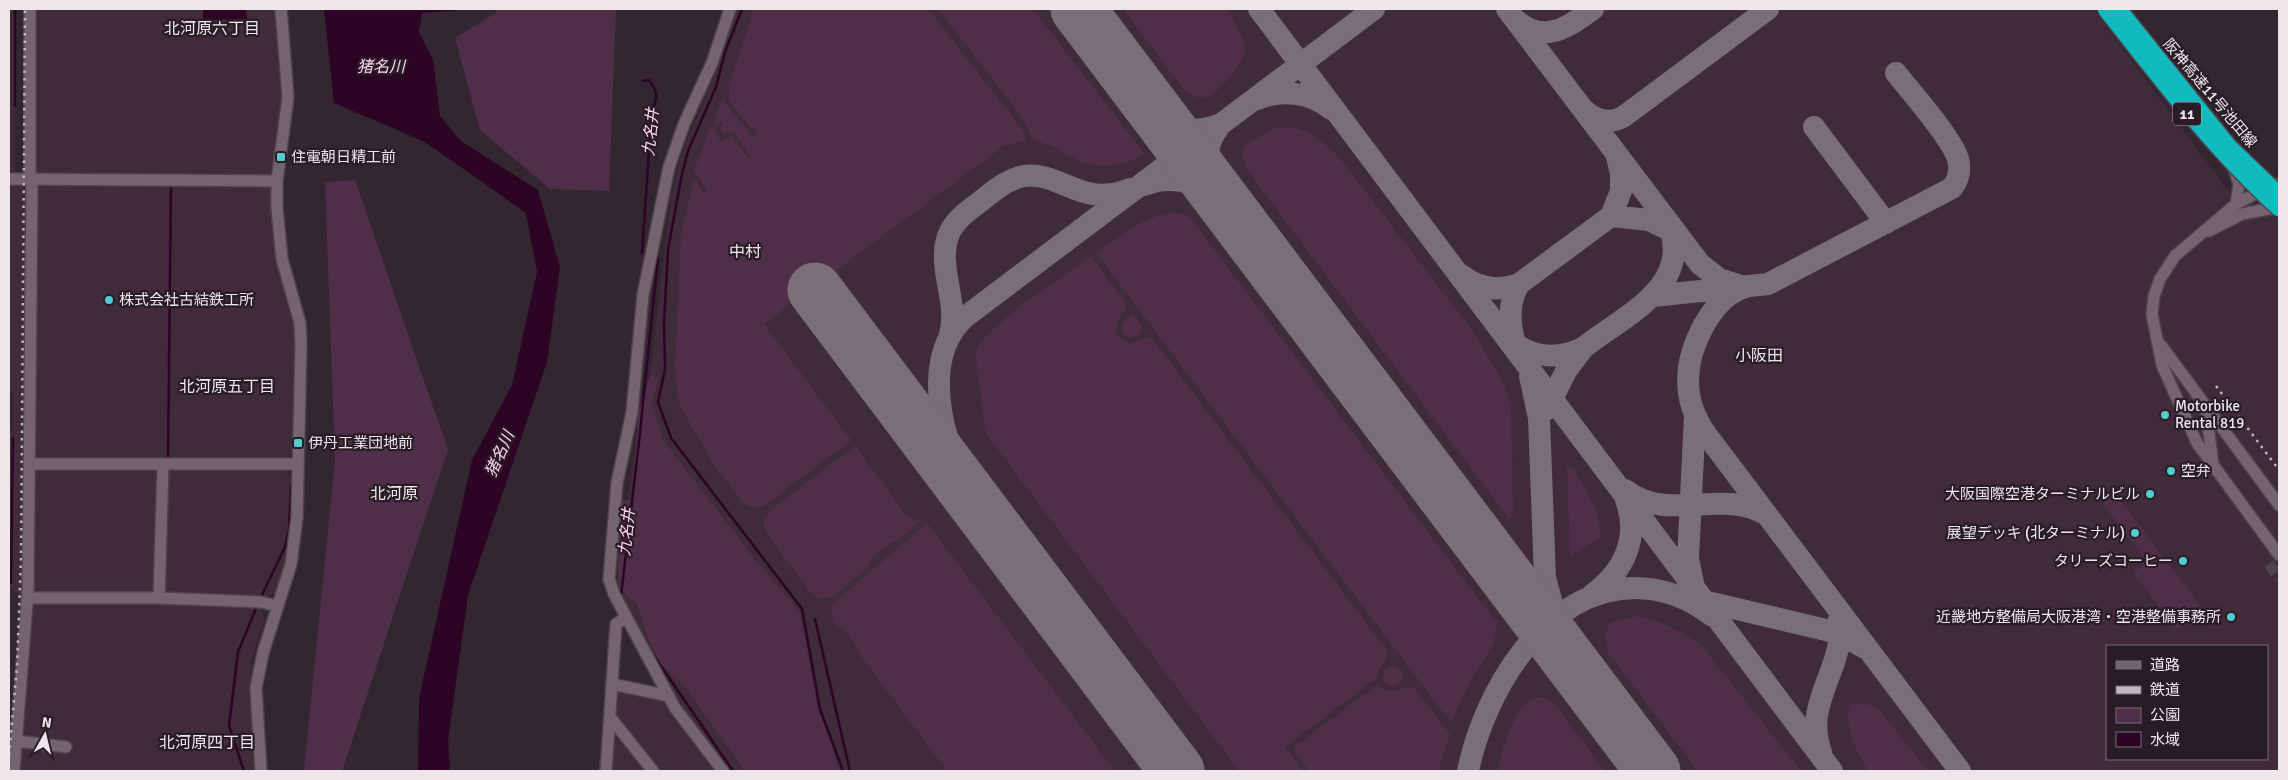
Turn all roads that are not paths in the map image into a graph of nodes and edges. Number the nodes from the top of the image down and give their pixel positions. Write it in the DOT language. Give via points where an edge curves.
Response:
graph roads {
  1 [pos="30,9"];
  2 [pos="281,9"];
  3 [pos="730,9"];
  4 [pos="2105,9"];
  5 [pos="2114,9"];
  6 [pos="2119,9"];
  7 [pos="2230,160"];
  8 [pos="9,179"];
  9 [pos="30,179"];
  10 [pos="277,181"];
  11 [pos="2279,184"];
  12 [pos="2260,191"];
  13 [pos="2279,194"];
  14 [pos="2236,204"];
  15 [pos="2279,208"];
  16 [pos="2201,236"];
  17 [pos="2156,335"];
  18 [pos="2206,408"];
  19 [pos="30,464"];
  20 [pos="297,464"];
  21 [pos="163,466"];
  22 [pos="2214,469"];
  23 [pos="2279,505"];
  24 [pos="2279,556"];
  25 [pos="28,598"];
  26 [pos="159,598"];
  27 [pos="277,606"];
  28 [pos="626,617"];
  29 [pos="612,684"];
  30 [pos="669,696"];
  31 [pos="610,716"];
  32 [pos="17,741"];
  33 [pos="66,747"];
  34 [pos="14,771"];
  35 [pos="262,771"];
  36 [pos="606,771"];
  37 [pos="653,771"];
  38 [pos="723,771"];
  1 -- 9 [label="street"];
  2 -- 10 [label="street" via="288,97"];
  3 -- 28 [label="street" via="712,63 674,149 643,294 632,412 617,483 609,579"];
  4 -- 15 [label="highway, 阪神高速11号池田線 / 11, bridge" via="2194,123 2245,178"];
  5 -- 7 [label="street"];
  6 -- 13 [label="highway, 阪神高速11号池田線 / 11, bridge" via="2223,140"];
  7 -- 12 [label="street"];
  7 -- 14 [label="street" via="2238,184"];
  8 -- 9 [label="street"];
  9 -- 10 [label="street"];
  9 -- 19 [label="street"];
  10 -- 20 [label="street" via="282,259 300,323"];
  11 -- 12 [label="street"];
  12 -- 14 [label="street"];
  12 -- 15 [label="street"];
  14 -- 16 [label="street"];
  15 -- 16 [label="street" via="2242,214"];
  16 -- 17 [label="street" via="2175,256 2160,279 2152,305"];
  17 -- 18 [label="street" via="2165,353"];
  17 -- 22 [label="street" via="2162,365 2197,443"];
  18 -- 22 [label="street"];
  18 -- 23 [label="street"];
  19 -- 21 [label="street"];
  19 -- 25 [label="street"];
  20 -- 21 [label="street"];
  20 -- 27 [label="street" via="297,518 291,564"];
  21 -- 26 [label="street"];
  22 -- 24 [label="street"];
  25 -- 26 [label="street"];
  25 -- 32 [label="street"];
  26 -- 27 [label="street" via="261,602"];
  27 -- 35 [label="street" via="256,688"];
  28 -- 29 [label="street" via="616,624"];
  28 -- 30 [label="street"];
  29 -- 30 [label="street"];
  29 -- 31 [label="street"];
  30 -- 38 [label="street"];
  31 -- 36 [label="street"];
  31 -- 37 [label="street"];
  32 -- 33 [label="street"];
  32 -- 34 [label="street"];
}
